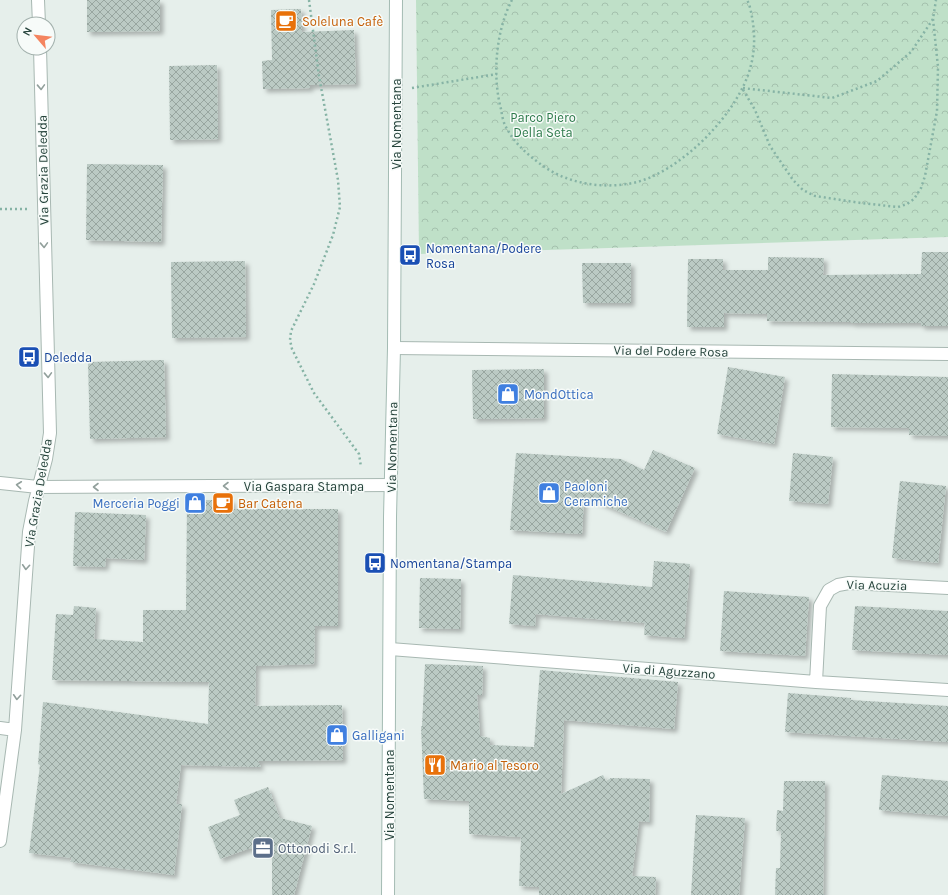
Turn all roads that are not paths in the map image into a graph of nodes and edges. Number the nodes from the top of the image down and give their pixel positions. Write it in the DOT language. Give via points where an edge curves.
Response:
graph roads {
  1 [pos="38,0"];
  2 [pos="396,0"];
  3 [pos="39,16"];
  4 [pos="40,56"];
  5 [pos="394,348"];
  6 [pos="948,354"];
  7 [pos="0,483"];
  8 [pos="391,485"];
  9 [pos="38,487"];
  10 [pos="948,588"];
  11 [pos="390,649"];
  12 [pos="816,682"];
  13 [pos="948,690"];
  14 [pos="0,728"];
  15 [pos="15,730"];
  16 [pos="0,841"];
  17 [pos="388,895"];
  1 -- 3 [label="street"];
  2 -- 5 [label="street, Via Nomentana"];
  4 -- 9 [label="street, Via Grazia Deledda, one-way" via="50,433"];
  5 -- 6 [label="street, Via del Podere Rosa"];
  5 -- 8 [label="street, Via Nomentana"];
  9 -- 7 [label="street, Via Gaspara Stampa, one-way"];
  8 -- 9 [label="street, Via Gaspara Stampa, one-way"];
  8 -- 11 [label="street, Via Nomentana"];
  9 -- 15 [label="street, Via Grazia Deledda, one-way" via="29,532"];
  10 -- 12 [label="street, Via Acuzia" via="849,583 829,590 820,606"];
  11 -- 12 [label="street, Via di Aguzzano"];
  11 -- 17 [label="street, Via Nomentana"];
  12 -- 13 [label="street, Via di Aguzzano"];
  14 -- 15 [label="street"];
  15 -- 16 [label="street, Via Grazia Deledda"];
}
